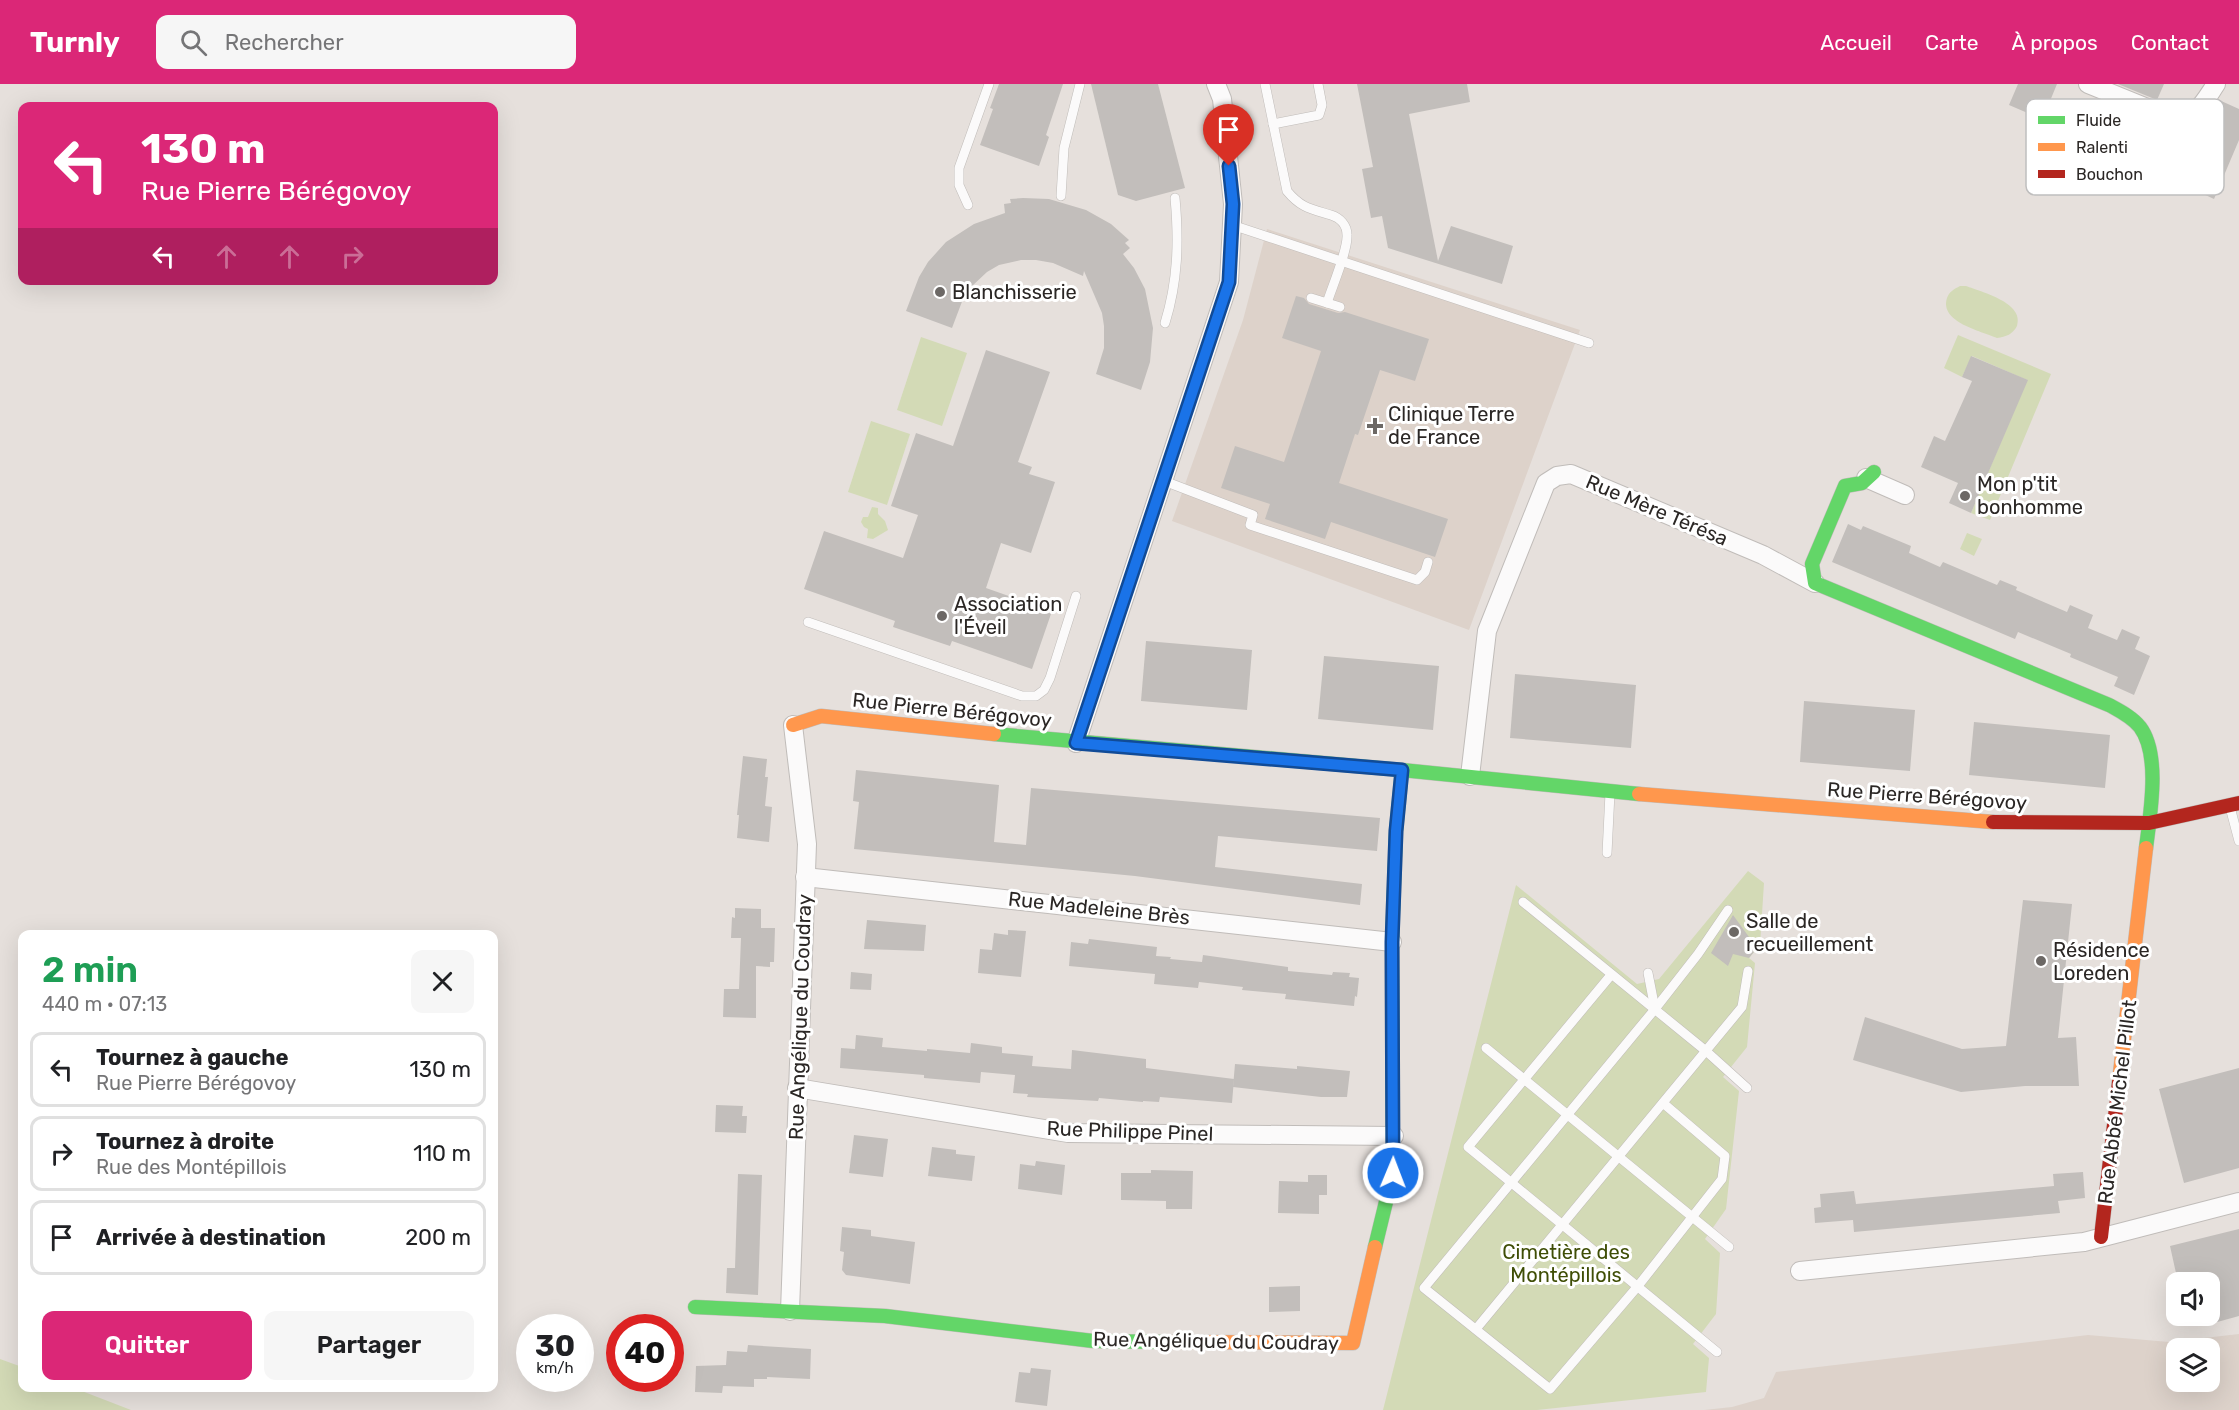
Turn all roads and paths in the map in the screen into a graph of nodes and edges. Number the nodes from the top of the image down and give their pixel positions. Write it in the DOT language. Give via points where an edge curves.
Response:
graph roads {
  1 [pos="989,84"];
  2 [pos="1080,84"];
  3 [pos="1216,84"];
  4 [pos="1265,84"];
  5 [pos="1318,84"];
  6 [pos="2088,84"];
  7 [pos="2216,84"];
  8 [pos="2125,99"];
  9 [pos="2207,99"];
  10 [pos="1273,124"];
  11 [pos="1061,196"];
  12 [pos="1175,198"];
  13 [pos="968,205"];
  14 [pos="1232,225"];
  15 [pos="1341,261"];
  16 [pos="1311,298"];
  17 [pos="1327,303"];
  18 [pos="1340,307"];
  19 [pos="1165,323"];
  20 [pos="1589,343"];
  21 [pos="1870,475"];
  22 [pos="1164,481"];
  23 [pos="1905,495"];
  24 [pos="1428,562"];
  25 [pos="1815,583"];
  26 [pos="1076,596"];
  27 [pos="808,622"];
  28 [pos="793,725"];
  29 [pos="1076,743"];
  30 [pos="1402,770"];
  31 [pos="1470,776"];
  32 [pos="1610,790"];
  33 [pos="2234,804"];
  34 [pos="2149,823"];
  35 [pos="2239,841"];
  36 [pos="1607,853"];
  37 [pos="805,877"];
  38 [pos="1523,902"];
  39 [pos="1728,910"];
  40 [pos="1392,942"];
  41 [pos="1748,971"];
  42 [pos="1648,973"];
  43 [pos="1611,975"];
  44 [pos="1655,1010"];
  45 [pos="1486,1048"];
  46 [pos="1706,1051"];
  47 [pos="1525,1079"];
  48 [pos="797,1088"];
  49 [pos="1748,1088"];
  50 [pos="1663,1103"];
  51 [pos="1568,1114"];
  52 [pos="1394,1136"];
  53 [pos="1619,1156"];
  54 [pos="1512,1182"];
  55 [pos="2239,1202"];
  56 [pos="1693,1217"];
  57 [pos="1563,1224"];
  58 [pos="2101,1238"];
  59 [pos="1730,1248"];
  60 [pos="1800,1271"];
  61 [pos="1638,1286"];
  62 [pos="695,1307"];
  63 [pos="789,1311"];
  64 [pos="1476,1329"];
  65 [pos="1717,1352"];
  1 -- 13 [label="lane" via="959,168 959,185"];
  2 -- 11 [label="lane" via="1064,148"];
  3 -- 14 [label="street" via="1226,128"];
  4 -- 10 [label="lane"];
  5 -- 10 [label="lane" via="1322,105 1319,115"];
  6 -- 8 [label="street"];
  7 -- 9 [label="street"];
  10 -- 15 [label="lane" via="1287,191 1296,202 1343,222 1348,234"];
  12 -- 19 [label="lane" via="1177,268"];
  14 -- 15 [label="lane"];
  14 -- 22 [label="street" via="1229,282"];
  15 -- 17 [label="lane"];
  15 -- 20 [label="lane"];
  16 -- 17 [label="lane"];
  17 -- 18 [label="lane"];
  21 -- 23 [label="street"];
  21 -- 25 [label="street" via="1862,483 1845,486 1812,564"];
  22 -- 24 [label="lane" via="1252,516 1250,525 1417,580"];
  22 -- 29 [label="street"];
  25 -- 31 [label="street, Rue Mère Térésa" via="1763,555 1571,474 1557,476 1546,483 1486,631"];
  25 -- 34 [label="street, Rue Mère Térésa" via="2127,715 2142,730 2150,755"];
  26 -- 27 [label="lane" via="1050,678 1044,690 1035,696 1022,696"];
  28 -- 29 [label="street, Rue Pierre Bérégovoy" via="821,716"];
  28 -- 37 [label="street, Rue Angélique du Coudray" via="807,844"];
  29 -- 30 [label="street, Rue Pierre Bérégovoy"];
  30 -- 31 [label="street, Rue Pierre Bérégovoy"];
  30 -- 40 [label="street, Rue Angélique du Coudray"];
  31 -- 32 [label="street, Rue Pierre Bérégovoy"];
  32 -- 34 [label="street, Rue Pierre Bérégovoy" via="2005,823"];
  32 -- 36 [label="lane"];
  33 -- 34 [label="street, Rue Pierre Bérégovoy"];
  33 -- 35 [label="lane"];
  34 -- 58 [label="street, Rue Abbé Michel Pillot"];
  37 -- 40 [label="street, Rue Madeleine Brès"];
  37 -- 48 [label="street, Rue Angélique du Coudray"];
  38 -- 43 [label="lane"];
  39 -- 44 [label="lane"];
  40 -- 52 [label="street, Rue Angélique du Coudray"];
  41 -- 46 [label="lane" via="1742,1007"];
  42 -- 44 [label="lane"];
  43 -- 44 [label="lane"];
  43 -- 47 [label="lane"];
  44 -- 46 [label="lane"];
  44 -- 51 [label="lane"];
  45 -- 47 [label="lane"];
  46 -- 49 [label="lane"];
  46 -- 50 [label="lane"];
  47 -- 51 [label="lane"];
  47 -- 54 [label="lane" via="1468,1147"];
  48 -- 52 [label="street, Rue Philippe Pinel" via="1068,1133"];
  48 -- 63 [label="street, Rue Angélique du Coudray"];
  50 -- 53 [label="lane"];
  50 -- 56 [label="lane" via="1725,1156 1722,1179"];
  51 -- 53 [label="lane"];
  51 -- 54 [label="lane"];
  52 -- 63 [label="street, Rue Angélique du Coudray" via="1393,1173 1353,1343 1093,1341 885,1316"];
  53 -- 56 [label="lane"];
  53 -- 57 [label="lane"];
  54 -- 57 [label="lane"];
  54 -- 64 [label="lane" via="1424,1288"];
  55 -- 58 [label="street, Rue Abbé Michel Pillot"];
  56 -- 59 [label="lane"];
  56 -- 61 [label="lane"];
  57 -- 61 [label="lane"];
  57 -- 64 [label="lane"];
  58 -- 60 [label="street, Rue Abbé Michel Pillot"];
  61 -- 64 [label="lane" via="1550,1389"];
  61 -- 65 [label="lane"];
  62 -- 63 [label="street, Rue Angélique du Coudray"];
}
